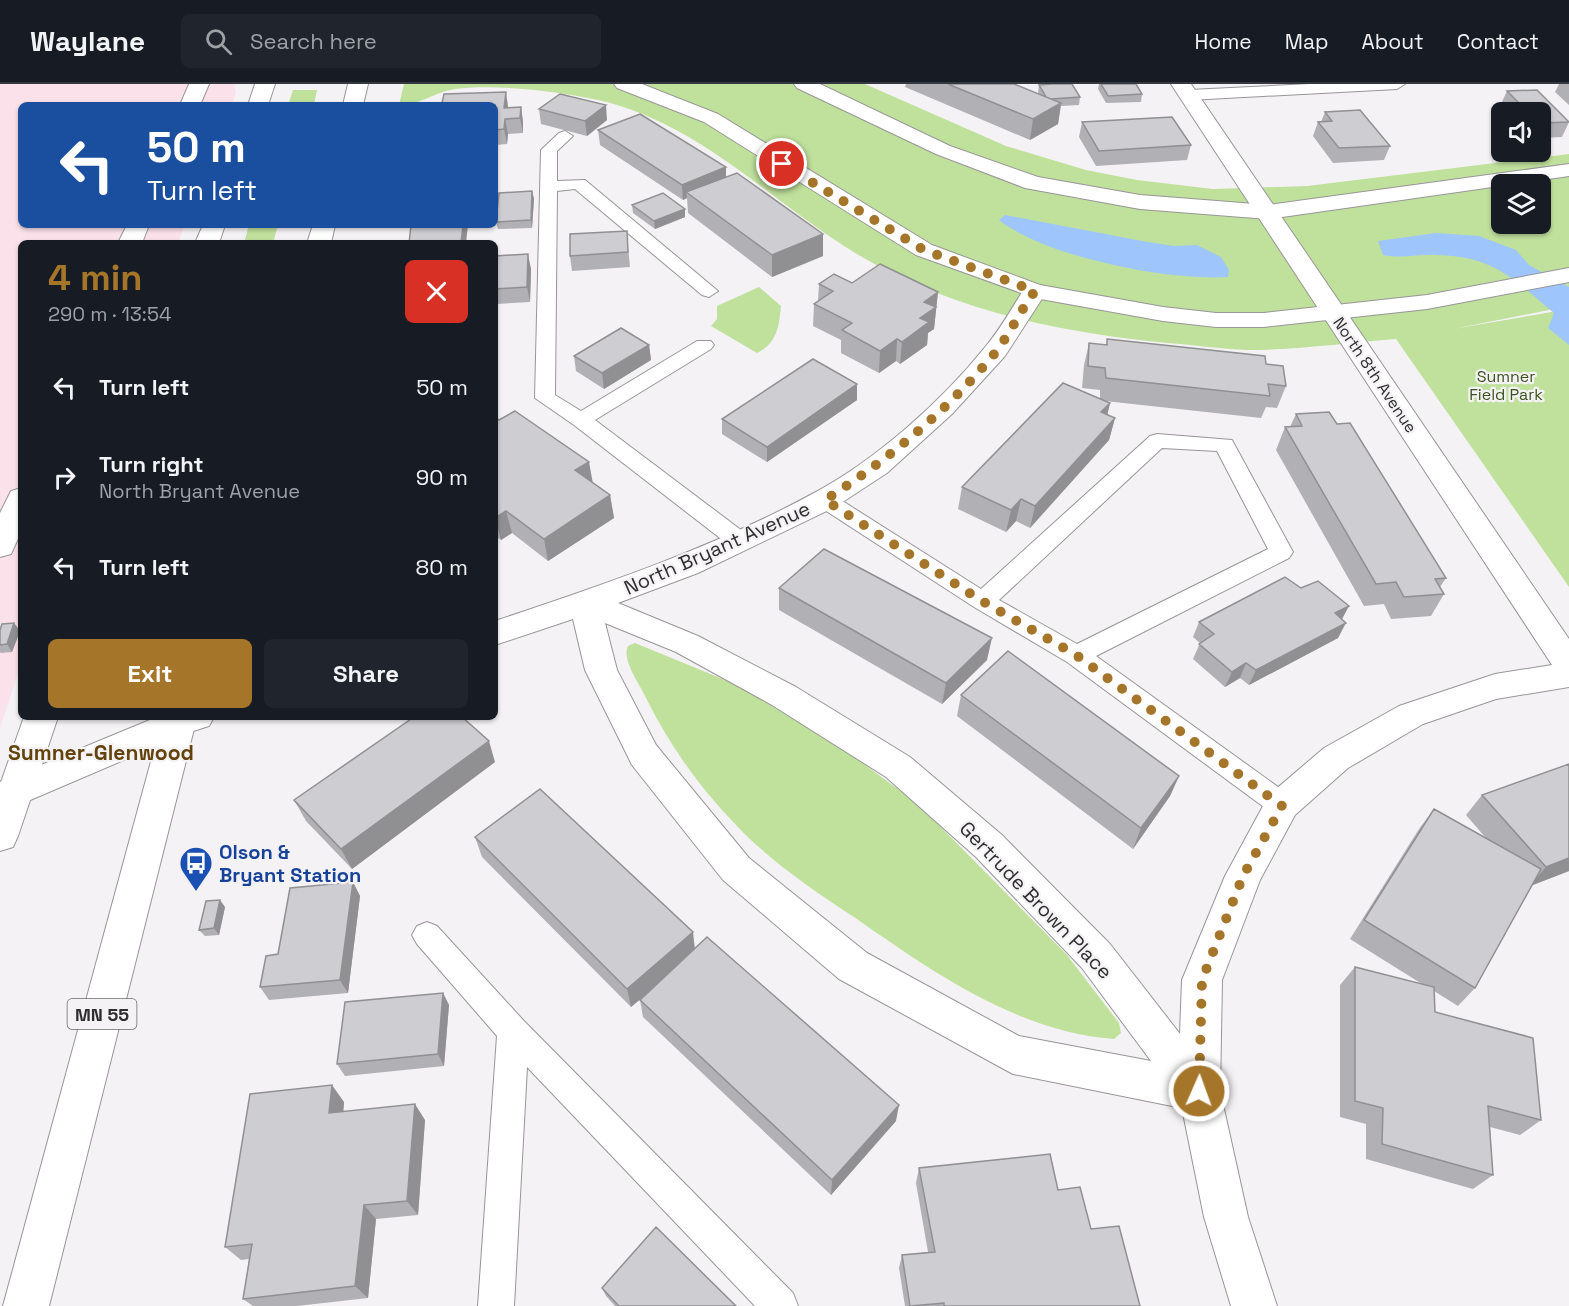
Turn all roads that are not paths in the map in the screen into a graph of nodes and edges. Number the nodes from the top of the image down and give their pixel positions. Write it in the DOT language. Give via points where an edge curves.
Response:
graph roads {
  1 [pos="199,84"];
  2 [pos="266,84"];
  3 [pos="358,84"];
  4 [pos="624,84"];
  5 [pos="804,84"];
  6 [pos="1397,84"];
  7 [pos="1185,90"];
  8 [pos="191,102"];
  9 [pos="259,102"];
  10 [pos="354,102"];
  11 [pos="565,136"];
  12 [pos="1569,170"];
  13 [pos="549,187"];
  14 [pos="1268,212"];
  15 [pos="643,236"];
  16 [pos="619,238"];
  17 [pos="1569,275"];
  18 [pos="710,291"];
  19 [pos="1035,291"];
  20 [pos="1335,314"];
  21 [pos="704,345"];
  22 [pos="580,420"];
  23 [pos="825,500"];
  24 [pos="18,505"];
  25 [pos="737,539"];
  26 [pos="0,547"];
  27 [pos="982,601"];
  28 [pos="584,602"];
  29 [pos="498,632"];
  30 [pos="1076,655"];
  31 [pos="1569,665"];
  32 [pos="1569,675"];
  33 [pos="40,720"];
  34 [pos="183,720"];
  35 [pos="185,720"];
  36 [pos="8,795"];
  37 [pos="1282,806"];
  38 [pos="0,836"];
  39 [pos="427,935"];
  40 [pos="513,1031"];
  41 [pos="1199,1091"];
  42 [pos="26,1306"];
  43 [pos="496,1306"];
  44 [pos="780,1306"];
  45 [pos="1254,1306"];
  1 -- 8 [label="street"];
  2 -- 9 [label="street"];
  3 -- 10 [label="street"];
  4 -- 19 [label="street" via="711,118 924,250"];
  5 -- 14 [label="street" via="943,150 1033,183 1140,202"];
  6 -- 7 [label="lane"];
  7 -- 14 [label="street, North 8th Avenue"];
  11 -- 13 [label="lane" via="549,150"];
  12 -- 14 [label="street"];
  13 -- 15 [label="lane" via="579,184"];
  13 -- 22 [label="lane" via="554,242 545,398"];
  14 -- 20 [label="street, North 8th Avenue"];
  15 -- 16 [label="lane"];
  15 -- 18 [label="lane"];
  17 -- 20 [label="street"];
  19 -- 20 [label="street" via="1216,320"];
  19 -- 23 [label="street, North Bryant Avenue" via="996,351 943,408 877,466"];
  20 -- 31 [label="street, North 8th Avenue"];
  21 -- 22 [label="lane"];
  22 -- 25 [label="lane"];
  23 -- 25 [label="street, North Bryant Avenue"];
  23 -- 27 [label="lane"];
  24 -- 26 [label="street"];
  25 -- 28 [label="street, North Bryant Avenue" via="627,590"];
  27 -- 30 [label="lane"];
  27 -- 30 [label="lane" via="1157,441 1224,445 1281,552"];
  28 -- 29 [label="street, North Bryant Avenue"];
  28 -- 41 [label="street, Gertrude Brown Place" via="697,649 784,696 898,768 989,846 1096,956"];
  28 -- 41 [label="street" via="601,670 645,755 736,869 853,966 1013,1054"];
  30 -- 37 [label="lane"];
  32 -- 37 [label="street" via="1495,687 1411,715 1336,758"];
  33 -- 36 [label="street"];
  34 -- 36 [label="street"];
  35 -- 42 [label="street, MN 55"];
  36 -- 38 [label="street"];
  37 -- 41 [label="street" via="1243,876 1202,980"];
  39 -- 40 [label="lane"];
  40 -- 43 [label="lane"];
  40 -- 44 [label="lane"];
  41 -- 45 [label="street" via="1226,1217"];
}
